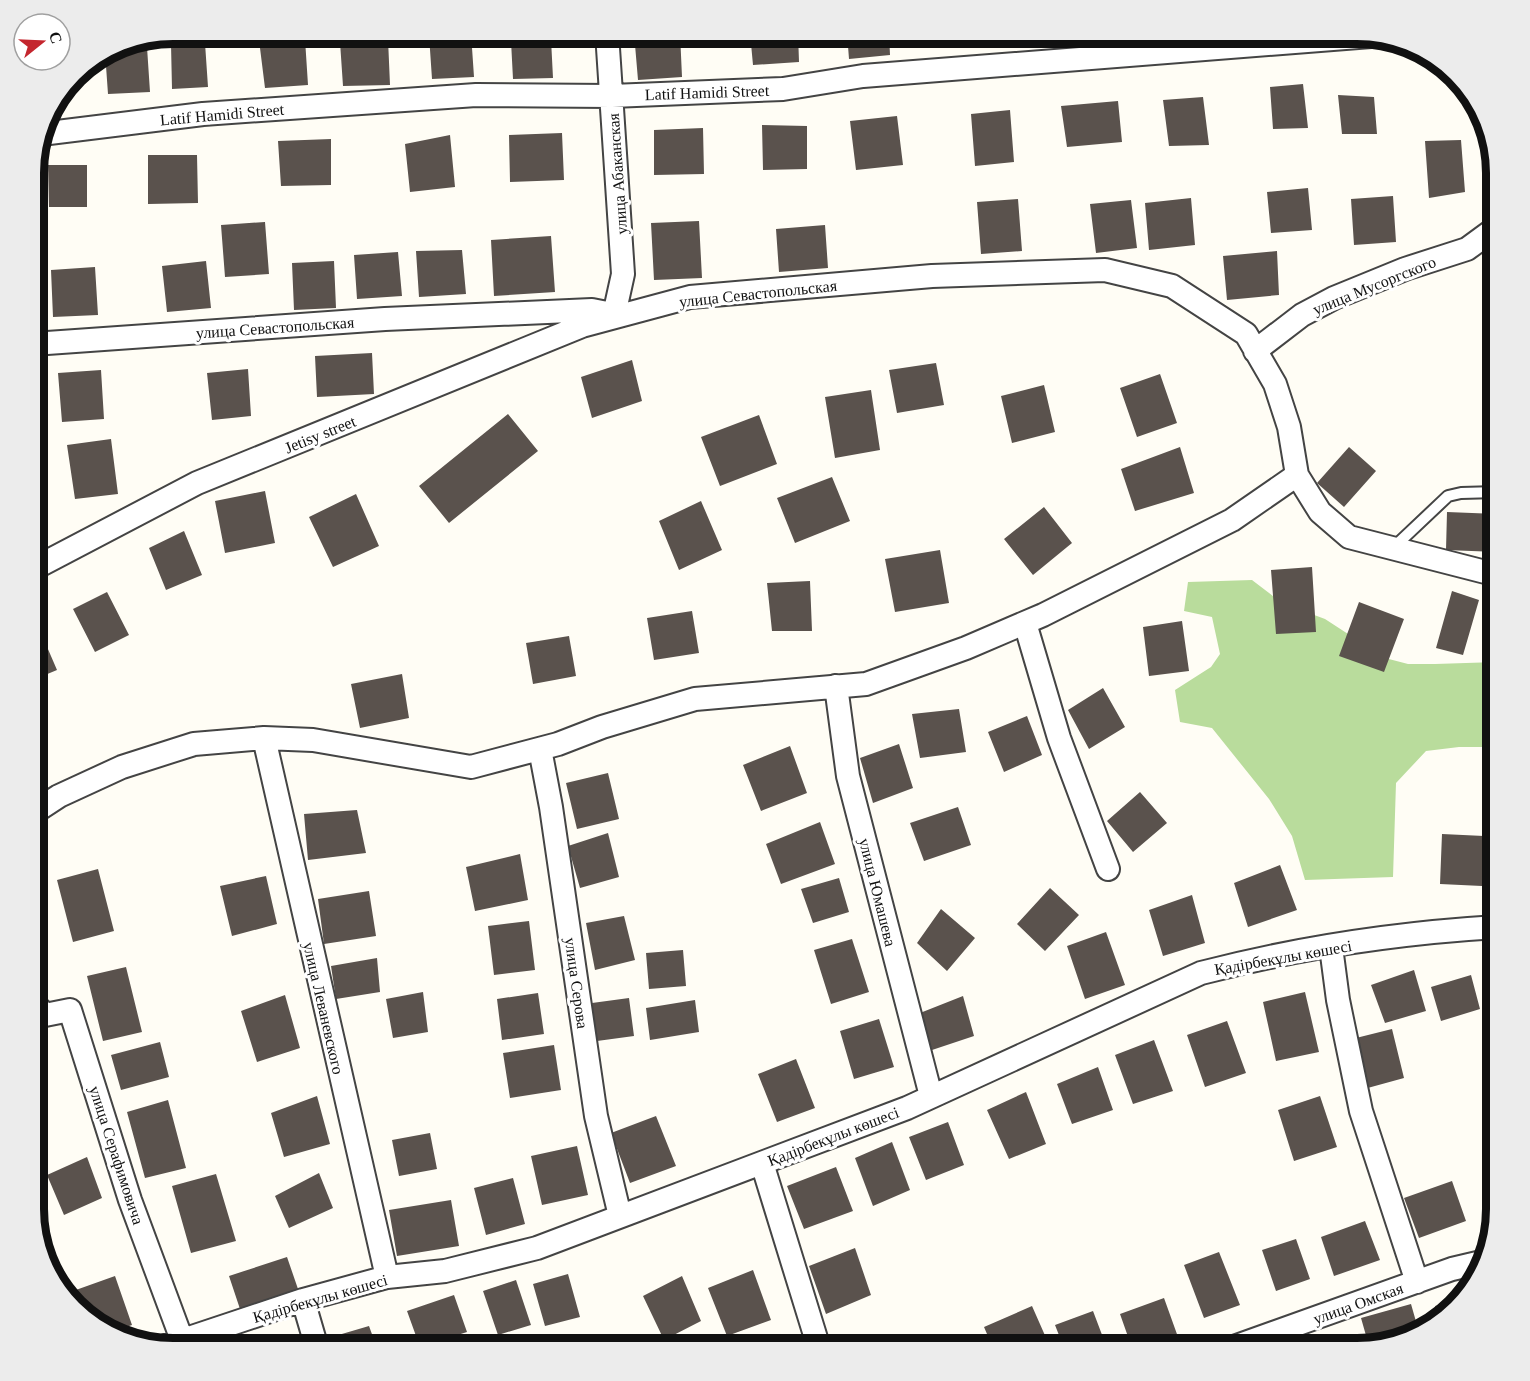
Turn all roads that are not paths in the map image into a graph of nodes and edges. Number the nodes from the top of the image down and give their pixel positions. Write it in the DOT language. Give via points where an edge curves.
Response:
graph roads {
  1 [pos="608,43"];
  2 [pos="1282,43"];
  3 [pos="612,96"];
  4 [pos="50,133"];
  5 [pos="1486,235"];
  6 [pos="614,315"];
  7 [pos="44,343"];
  8 [pos="1256,351"];
  9 [pos="1297,475"];
  10 [pos="1486,492"];
  11 [pos="1393,548"];
  12 [pos="44,563"];
  13 [pos="1486,572"];
  14 [pos="1025,623"];
  15 [pos="836,686"];
  16 [pos="264,738"];
  17 [pos="540,749"];
  18 [pos="44,806"];
  19 [pos="1108,869"];
  20 [pos="1486,928"];
  21 [pos="1331,947"];
  22 [pos="44,1014"];
  23 [pos="931,1096"];
  24 [pos="762,1163"];
  25 [pos="620,1216"];
  26 [pos="1473,1265"];
  27 [pos="387,1277"];
  28 [pos="1417,1282"];
  29 [pos="303,1300"];
  30 [pos="171,1338"];
  31 [pos="188,1338"];
  32 [pos="314,1338"];
  33 [pos="816,1338"];
  34 [pos="1259,1338"];
  1 -- 3 [label="street, улица Абаканская"];
  2 -- 3 [label="street, Latif Hamidi Street" via="863,76 783,89"];
  3 -- 4 [label="street, Latif Hamidi Street" via="476,95 203,114"];
  3 -- 6 [label="street, улица Абаканская" via="623,274"];
  5 -- 8 [label="street, улица Мусоргского" via="1467,249 1334,298 1302,315"];
  6 -- 7 [label="street, улица Севастопольская" via="592,310 385,319"];
  6 -- 8 [label="street, улица Севастопольская" via="690,297 932,276 1105,270 1172,286 1246,334"];
  6 -- 12 [label="street, Jetisy street" via="527,346 197,483"];
  8 -- 9 [label="street, улица Севастопольская" via="1275,384 1289,427"];
  9 -- 11 [label="street" via="1320,512 1349,537"];
  9 -- 14 [label="street" via="1232,520"];
  10 -- 11 [label="lane" via="1448,496"];
  11 -- 13 [label="street"];
  14 -- 15 [label="street" via="866,684"];
  14 -- 19 [label="street" via="1059,738"];
  15 -- 17 [label="street" via="695,699"];
  15 -- 23 [label="street, улица Юмашева" via="848,776"];
  16 -- 17 [label="street" via="313,740 471,767"];
  16 -- 18 [label="street" via="195,744 122,767"];
  16 -- 27 [label="street, улица Леваневского"];
  17 -- 25 [label="street, улица Серова" via="596,1116"];
  20 -- 21 [label="street, Қадірбекұлы көшесі"];
  21 -- 23 [label="street, Қадірбекұлы көшесі" via="1250,960 1201,973"];
  21 -- 28 [label="street" via="1361,1111"];
  22 -- 30 [label="street, улица Серафимовича" via="70,1010"];
  23 -- 24 [label="street, Қадірбекұлы көшесі"];
  24 -- 25 [label="street, Қадірбекұлы көшесі"];
  24 -- 33 [label="street"];
  25 -- 27 [label="street, Қадірбекұлы көшесі" via="537,1248 445,1271"];
  26 -- 28 [label="street, улица Омская"];
  27 -- 29 [label="street, Қадірбекұлы көшесі"];
  28 -- 34 [label="street, улица Омская"];
  29 -- 31 [label="street, Қадірбекұлы көшесі"];
  29 -- 32 [label="street"];
}
